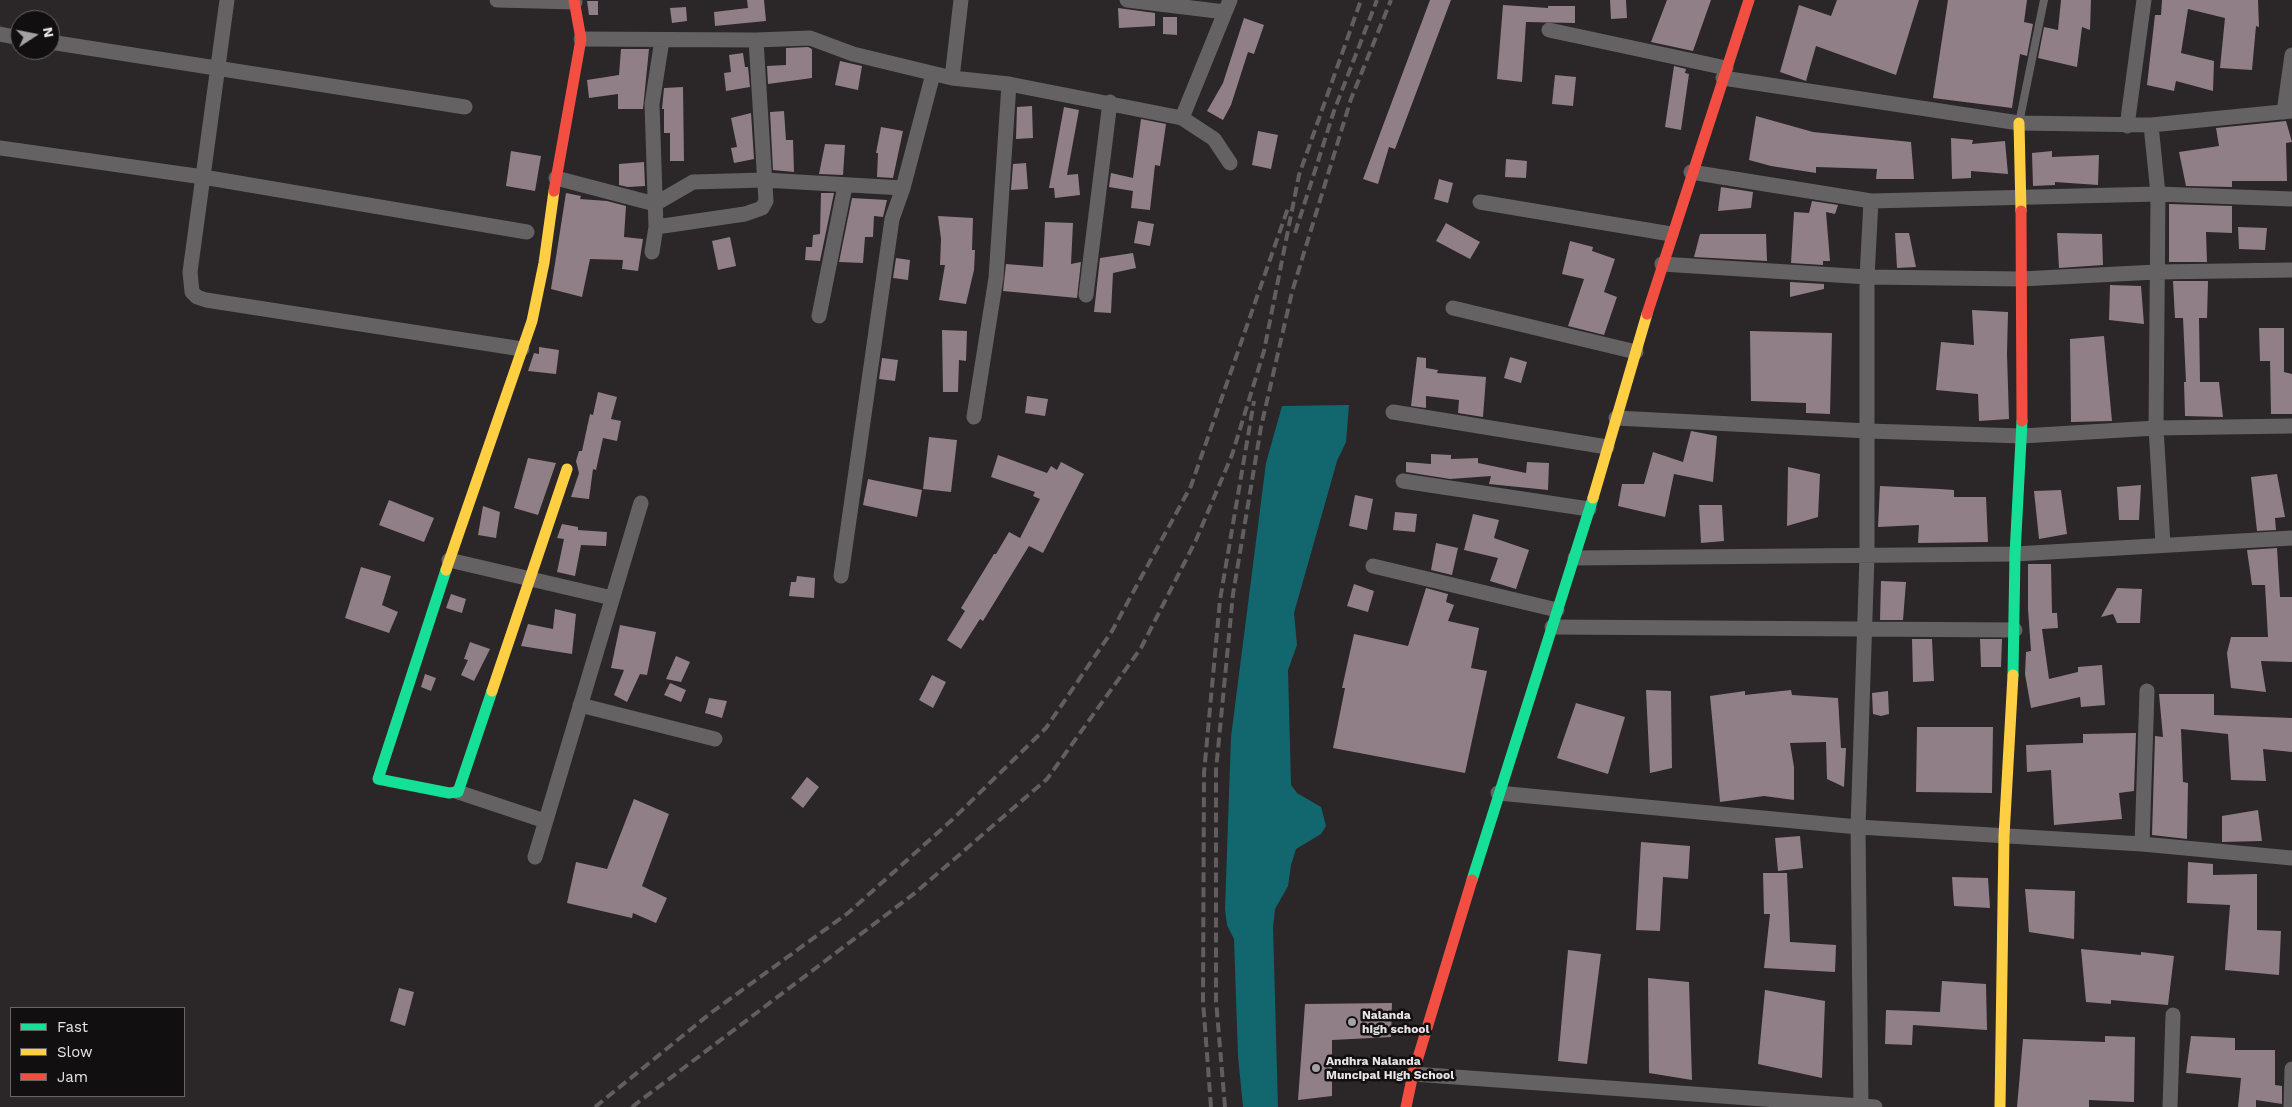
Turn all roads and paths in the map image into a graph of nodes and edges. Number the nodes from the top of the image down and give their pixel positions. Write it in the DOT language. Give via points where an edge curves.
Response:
graph roads {
  1 [pos="227,0"];
  2 [pos="498,0"];
  3 [pos="961,0"];
  4 [pos="1127,0"];
  5 [pos="1749,0"];
  6 [pos="2044,0"];
  7 [pos="2144,0"];
  8 [pos="575,1"];
  9 [pos="1228,6"];
  10 [pos="1549,30"];
  11 [pos="581,39"];
  12 [pos="662,40"];
  13 [pos="756,40"];
  14 [pos="60,44"];
  15 [pos="2292,55"];
  16 [pos="217,68"];
  17 [pos="1724,73"];
  18 [pos="933,74"];
  19 [pos="952,78"];
  20 [pos="1009,84"];
  21 [pos="1110,102"];
  22 [pos="464,107"];
  23 [pos="2288,112"];
  24 [pos="1182,118"];
  25 [pos="2018,123"];
  26 [pos="2151,125"];
  27 [pos="2127,126"];
  28 [pos="0,148"];
  29 [pos="1230,163"];
  30 [pos="1691,172"];
  31 [pos="202,177"];
  32 [pos="556,178"];
  33 [pos="764,180"];
  34 [pos="845,186"];
  35 [pos="903,188"];
  36 [pos="2158,194"];
  37 [pos="2021,197"];
  38 [pos="1871,200"];
  39 [pos="2292,200"];
  40 [pos="1480,202"];
  41 [pos="656,204"];
  42 [pos="656,227"];
  43 [pos="527,232"];
  44 [pos="1671,234"];
  45 [pos="652,252"];
  46 [pos="1662,264"];
  47 [pos="2292,270"];
  48 [pos="2156,272"];
  49 [pos="1867,277"];
  50 [pos="2021,279"];
  51 [pos="1086,295"];
  52 [pos="1454,308"];
  53 [pos="819,316"];
  54 [pos="522,349"];
  55 [pos="1636,352"];
  56 [pos="1393,412"];
  57 [pos="974,417"];
  58 [pos="1616,418"];
  59 [pos="2292,426"];
  60 [pos="2156,428"];
  61 [pos="1868,431"];
  62 [pos="2022,436"];
  63 [pos="1607,448"];
  64 [pos="567,469"];
  65 [pos="1403,481"];
  66 [pos="641,503"];
  67 [pos="1589,509"];
  68 [pos="2292,538"];
  69 [pos="2162,545"];
  70 [pos="2014,554"];
  71 [pos="1867,556"];
  72 [pos="1575,558"];
  73 [pos="449,560"];
  74 [pos="1373,566"];
  75 [pos="841,576"];
  76 [pos="530,580"];
  77 [pos="612,598"];
  78 [pos="1557,610"];
  79 [pos="1552,627"];
  80 [pos="1864,630"];
  81 [pos="2015,630"];
  82 [pos="2147,692"];
  83 [pos="580,705"];
  84 [pos="715,739"];
  85 [pos="458,792"];
  86 [pos="1498,793"];
  87 [pos="545,821"];
  88 [pos="1858,827"];
  89 [pos="2004,836"];
  90 [pos="2142,844"];
  91 [pos="534,857"];
  92 [pos="2292,858"];
  93 [pos="2173,1015"];
  94 [pos="2292,1069"];
  95 [pos="1413,1074"];
  96 [pos="1406,1107"];
  97 [pos="1866,1107"];
  98 [pos="2000,1107"];
  99 [pos="2170,1107"];
  100 [pos="2290,1107"];
  1 -- 16 [label="street"];
  2 -- 8 [label="street"];
  3 -- 19 [label="street"];
  4 -- 9 [label="street"];
  5 -- 17 [label="street"];
  6 -- 25 [label="lane"];
  7 -- 27 [label="street"];
  8 -- 11 [label="street"];
  9 -- 24 [label="street"];
  10 -- 17 [label="street"];
  11 -- 12 [label="street"];
  11 -- 32 [label="street"];
  12 -- 13 [label="street"];
  12 -- 41 [label="street" via="652,104"];
  13 -- 18 [label="street" via="810,38 853,54"];
  13 -- 33 [label="street"];
  14 -- 16 [label="street"];
  15 -- 23 [label="street"];
  16 -- 22 [label="street"];
  16 -- 31 [label="street"];
  17 -- 25 [label="street"];
  17 -- 30 [label="street"];
  18 -- 19 [label="street"];
  18 -- 35 [label="street"];
  19 -- 20 [label="street"];
  20 -- 21 [label="street"];
  20 -- 57 [label="street" via="996,278"];
  21 -- 24 [label="street"];
  21 -- 51 [label="street"];
  23 -- 26 [label="street"];
  24 -- 29 [label="street" via="1214,139"];
  25 -- 27 [label="street"];
  25 -- 37 [label="street"];
  26 -- 27 [label="street"];
  26 -- 36 [label="street"];
  28 -- 31 [label="street"];
  30 -- 38 [label="street"];
  30 -- 44 [label="street"];
  31 -- 43 [label="street"];
  31 -- 54 [label="street" via="190,272 190,287 197,297"];
  32 -- 41 [label="street"];
  32 -- 54 [label="street" via="544,263 532,322"];
  33 -- 34 [label="street"];
  33 -- 41 [label="street" via="693,182"];
  33 -- 42 [label="street" via="766,201 762,208 745,214"];
  34 -- 35 [label="street"];
  34 -- 53 [label="street"];
  35 -- 75 [label="street" via="892,219"];
  36 -- 37 [label="street"];
  36 -- 39 [label="street"];
  36 -- 48 [label="street"];
  37 -- 38 [label="street"];
  37 -- 50 [label="street"];
  38 -- 49 [label="street"];
  40 -- 44 [label="street"];
  41 -- 42 [label="street"];
  42 -- 45 [label="street"];
  44 -- 46 [label="street"];
  46 -- 49 [label="street"];
  46 -- 55 [label="street"];
  47 -- 48 [label="street"];
  48 -- 50 [label="street"];
  48 -- 60 [label="street"];
  49 -- 50 [label="street"];
  49 -- 61 [label="street"];
  50 -- 62 [label="street"];
  52 -- 55 [label="street"];
  54 -- 73 [label="street"];
  55 -- 58 [label="street"];
  56 -- 63 [label="street"];
  58 -- 61 [label="street"];
  58 -- 63 [label="street"];
  59 -- 60 [label="street"];
  60 -- 62 [label="street"];
  60 -- 69 [label="street"];
  61 -- 62 [label="street"];
  61 -- 71 [label="street"];
  62 -- 70 [label="street"];
  63 -- 67 [label="street"];
  64 -- 76 [label="street"];
  65 -- 67 [label="street"];
  66 -- 77 [label="street"];
  67 -- 72 [label="street"];
  68 -- 69 [label="street"];
  69 -- 70 [label="street"];
  70 -- 71 [label="street"];
  70 -- 81 [label="street"];
  71 -- 72 [label="street"];
  71 -- 80 [label="street"];
  72 -- 78 [label="street"];
  73 -- 76 [label="street"];
  73 -- 85 [label="street" via="378,779"];
  74 -- 78 [label="street"];
  76 -- 77 [label="street"];
  76 -- 85 [label="street"];
  77 -- 83 [label="street"];
  78 -- 79 [label="street"];
  79 -- 80 [label="street"];
  79 -- 86 [label="street"];
  80 -- 81 [label="street"];
  80 -- 88 [label="street"];
  81 -- 89 [label="street"];
  82 -- 90 [label="street"];
  83 -- 84 [label="street"];
  83 -- 87 [label="street"];
  85 -- 87 [label="street"];
  86 -- 88 [label="street"];
  86 -- 95 [label="street"];
  87 -- 91 [label="street"];
  88 -- 89 [label="street"];
  88 -- 97 [label="street"];
  89 -- 90 [label="street"];
  89 -- 98 [label="street"];
  90 -- 92 [label="street"];
  93 -- 99 [label="street"];
  94 -- 100 [label="street"];
  95 -- 96 [label="street"];
  95 -- 97 [label="street"];
}
